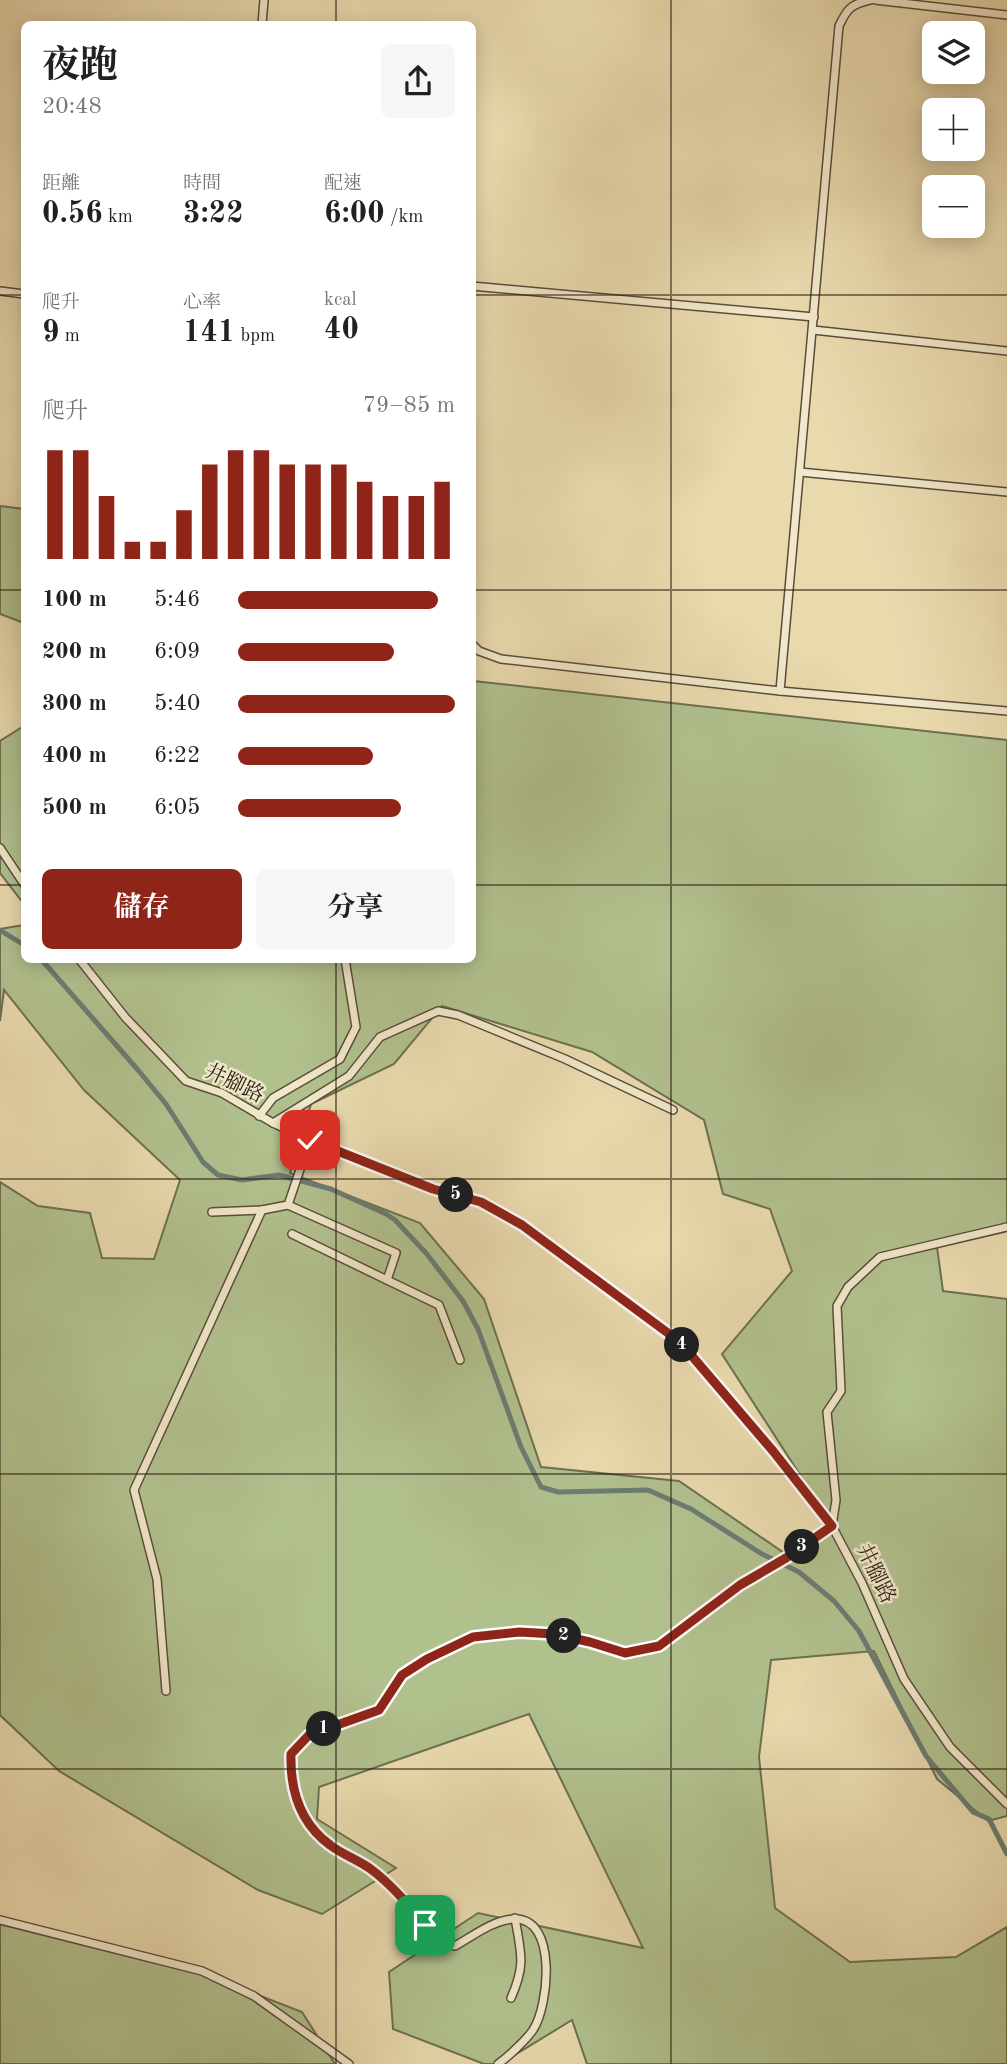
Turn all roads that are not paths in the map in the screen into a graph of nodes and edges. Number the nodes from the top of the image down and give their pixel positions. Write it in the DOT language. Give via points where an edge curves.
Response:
graph roads {
  1 [pos="264,0"];
  2 [pos="840,0"];
  3 [pos="872,0"];
  4 [pos="846,10"];
  5 [pos="1007,15"];
  6 [pos="262,21"];
  7 [pos="476,286"];
  8 [pos="0,291"];
  9 [pos="21,294"];
  10 [pos="814,317"];
  11 [pos="813,330"];
  12 [pos="1007,351"];
  13 [pos="800,472"];
  14 [pos="1007,492"];
  15 [pos="476,648"];
  16 [pos="780,691"];
  17 [pos="1007,711"];
  18 [pos="0,848"];
  19 [pos="21,880"];
  20 [pos="82,963"];
  21 [pos="346,963"];
  22 [pos="673,1110"];
  23 [pos="259,1116"];
  24 [pos="273,1123"];
  25 [pos="310,1140"];
  26 [pos="288,1205"];
  27 [pos="262,1210"];
  28 [pos="212,1212"];
  29 [pos="1007,1227"];
  30 [pos="292,1234"];
  31 [pos="387,1280"];
  32 [pos="460,1360"];
  33 [pos="832,1526"];
  34 [pos="166,1691"];
  35 [pos="1007,1804"];
  36 [pos="515,1918"];
  37 [pos="0,1920"];
  38 [pos="511,1998"];
  39 [pos="349,2064"];
  40 [pos="498,2064"];
  1 -- 6 [label="lane"];
  2 -- 4 [label="lane"];
  3 -- 4 [label="lane"];
  3 -- 5 [label="lane"];
  4 -- 10 [label="lane" via="839,26"];
  7 -- 10 [label="lane"];
  8 -- 9 [label="lane"];
  10 -- 11 [label="lane"];
  11 -- 12 [label="lane"];
  11 -- 13 [label="lane"];
  13 -- 14 [label="lane"];
  13 -- 16 [label="lane"];
  15 -- 16 [label="lane" via="501,659"];
  16 -- 17 [label="lane"];
  18 -- 19 [label="lane"];
  20 -- 23 [label="lane, 井腳路" via="125,1017 186,1081 222,1093"];
  21 -- 23 [label="lane" via="356,1027 340,1059 273,1098"];
  22 -- 24 [label="lane" via="565,1059 438,1011 380,1037 349,1076"];
  23 -- 24 [label="lane, 井腳路"];
  24 -- 25 [label="lane, 井腳路"];
  25 -- 26 [label="lane"];
  25 -- 33 [label="lane, 井腳路" via="433,1189 481,1202 522,1225 680,1342"];
  26 -- 27 [label="lane"];
  26 -- 31 [label="lane" via="396,1253"];
  27 -- 28 [label="lane"];
  27 -- 34 [label="lane" via="134,1490 157,1580"];
  29 -- 33 [label="lane" via="880,1257 848,1287 837,1306 841,1391 827,1412 836,1500"];
  30 -- 31 [label="lane"];
  31 -- 32 [label="lane" via="439,1305"];
  33 -- 35 [label="lane, 井腳路" via="904,1679 950,1747"];
  33 -- 36 [label="lane" via="740,1585 659,1646 625,1653 554,1634 473,1637 402,1675 379,1710 309,1735 291,1754 290,1775 311,1827 330,1845 372,1870 443,1943 455,1946 500,1921"];
  36 -- 38 [label="lane" via="522,1964"];
  36 -- 40 [label="lane" via="533,1924 540,1933 545,1992 534,2029"];
  37 -- 39 [label="lane" via="202,1970 254,1996"];
}
